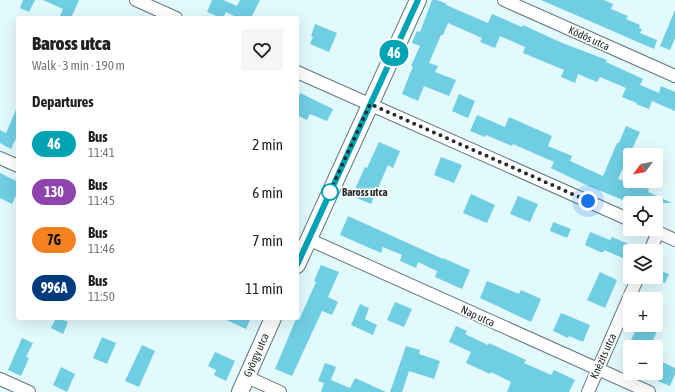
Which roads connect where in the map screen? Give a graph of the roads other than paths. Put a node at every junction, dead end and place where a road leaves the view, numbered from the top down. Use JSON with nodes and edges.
{"nodes":[{"id":1,"x":136,"y":0,"type":"edge"},
{"id":2,"x":418,"y":0,"type":"edge"},
{"id":3,"x":504,"y":0,"type":"edge"},
{"id":4,"x":172,"y":16,"type":"edge"},
{"id":5,"x":299,"y":73,"type":"edge"},
{"id":6,"x":675,"y":76,"type":"edge"},
{"id":7,"x":370,"y":104,"type":"junction"},
{"id":8,"x":0,"y":158,"type":"edge"},
{"id":9,"x":16,"y":165,"type":"edge"},
{"id":10,"x":623,"y":217,"type":"edge"},
{"id":11,"x":663,"y":235,"type":"edge"},
{"id":12,"x":308,"y":239,"type":"junction"},
{"id":13,"x":675,"y":240,"type":"edge"},
{"id":14,"x":299,"y":260,"type":"edge"},
{"id":15,"x":635,"y":284,"type":"edge"},
{"id":16,"x":272,"y":320,"type":"edge"},
{"id":17,"x":598,"y":370,"type":"junction"},
{"id":18,"x":247,"y":377,"type":"junction"},
{"id":19,"x":0,"y":379,"type":"edge"},
{"id":20,"x":29,"y":392,"type":"edge"},
{"id":21,"x":240,"y":392,"type":"edge"},
{"id":22,"x":280,"y":392,"type":"edge"},
{"id":23,"x":588,"y":392,"type":"edge"},
{"id":24,"x":648,"y":392,"type":"edge"}],
"edges":[{"from":1,"to":4,"type":"street"},
{"from":2,"to":7,"type":"street"},
{"from":3,"to":6,"type":"street","name":"Ködös utca"},
{"from":5,"to":7,"type":"street"},
{"from":7,"to":10,"type":"street"},
{"from":7,"to":12,"type":"street"},
{"from":8,"to":9,"type":"street"},
{"from":11,"to":13,"type":"street"},
{"from":12,"to":14,"type":"street"},
{"from":12,"to":17,"type":"street","name":"Nap utca"},
{"from":15,"to":17,"type":"street","name":"Knézits utca"},
{"from":16,"to":18,"type":"street","name":"György utca"},
{"from":17,"to":23,"type":"street","name":"Knézits utca"},
{"from":17,"to":24,"type":"street","name":"Nap utca"},
{"from":18,"to":21,"type":"street","name":"György utca"},
{"from":18,"to":22,"type":"street"},
{"from":19,"to":20,"type":"street"}]}
